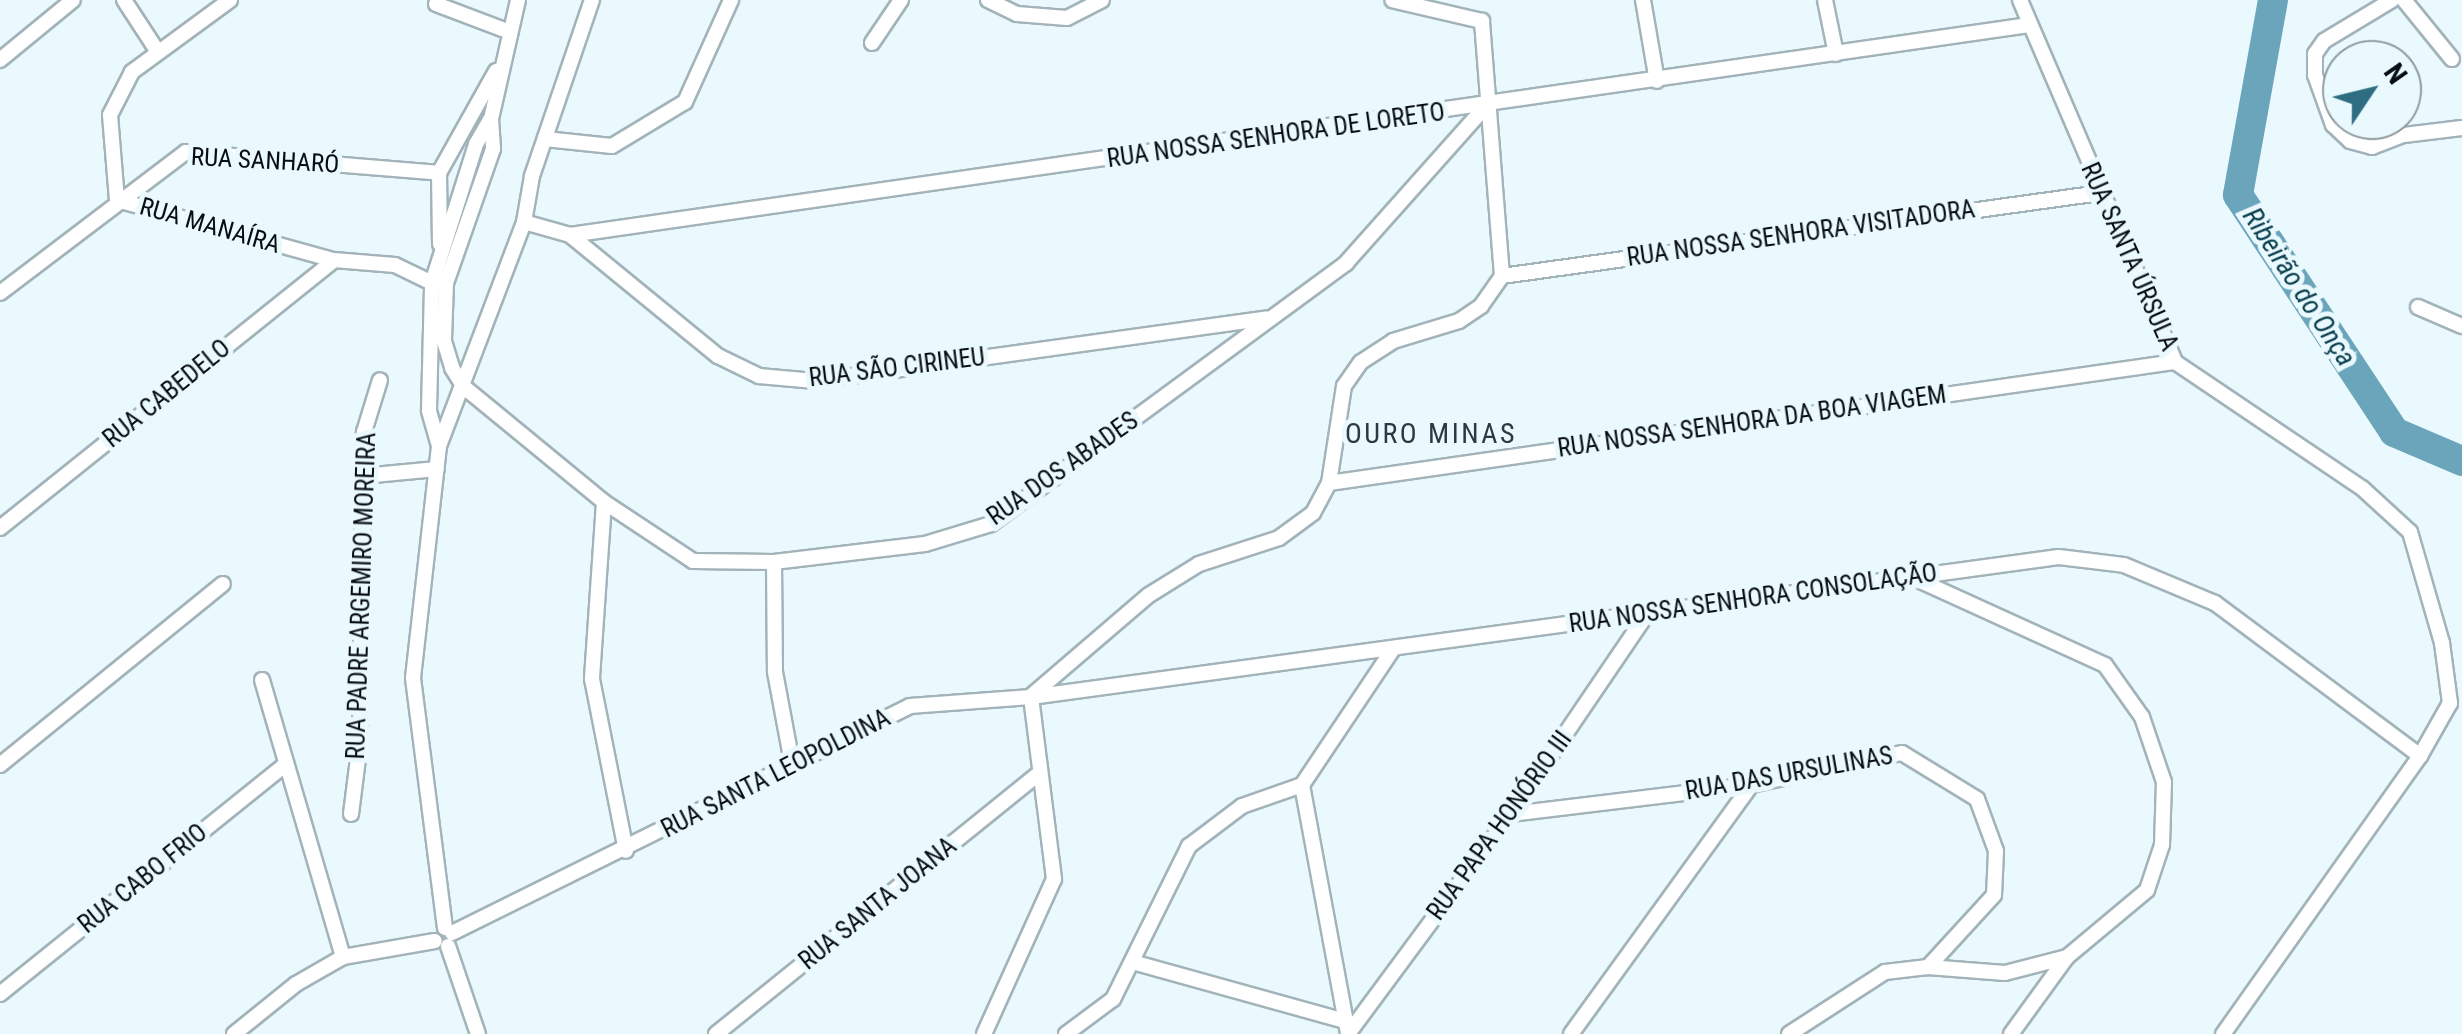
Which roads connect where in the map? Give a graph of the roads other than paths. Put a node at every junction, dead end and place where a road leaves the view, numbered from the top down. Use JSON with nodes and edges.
{"nodes":[{"id":1,"x":72,"y":0,"type":"edge"},
{"id":2,"x":124,"y":0,"type":"edge"},
{"id":3,"x":230,"y":0,"type":"edge"},
{"id":4,"x":518,"y":0,"type":"edge"},
{"id":5,"x":592,"y":0,"type":"edge"},
{"id":6,"x":731,"y":0,"type":"edge"},
{"id":7,"x":900,"y":0,"type":"edge"},
{"id":8,"x":988,"y":0,"type":"edge"},
{"id":9,"x":1102,"y":0,"type":"edge"},
{"id":10,"x":1392,"y":0,"type":"edge"},
{"id":11,"x":1643,"y":0,"type":"edge"},
{"id":12,"x":1826,"y":0,"type":"edge"},
{"id":13,"x":2020,"y":0,"type":"edge"},
{"id":14,"x":2392,"y":0,"type":"edge"},
{"id":15,"x":2404,"y":0,"type":"edge"},
{"id":16,"x":436,"y":4,"type":"dead end"},
{"id":17,"x":2029,"y":26,"type":"junction"},
{"id":18,"x":510,"y":32,"type":"junction"},
{"id":19,"x":872,"y":43,"type":"dead end"},
{"id":20,"x":156,"y":49,"type":"junction"},
{"id":21,"x":506,"y":52,"type":"junction"},
{"id":22,"x":1836,"y":54,"type":"junction"},
{"id":23,"x":2452,"y":59,"type":"dead end"},
{"id":24,"x":0,"y":60,"type":"edge"},
{"id":25,"x":1657,"y":81,"type":"junction"},
{"id":26,"x":1486,"y":106,"type":"junction"},
{"id":27,"x":491,"y":120,"type":"junction"},
{"id":28,"x":2462,"y":128,"type":"edge"},
{"id":29,"x":545,"y":139,"type":"junction"},
{"id":30,"x":439,"y":172,"type":"junction"},
{"id":31,"x":2100,"y":193,"type":"junction"},
{"id":32,"x":117,"y":200,"type":"junction"},
{"id":33,"x":524,"y":222,"type":"junction"},
{"id":34,"x":570,"y":235,"type":"junction"},
{"id":35,"x":440,"y":252,"type":"junction"},
{"id":36,"x":334,"y":260,"type":"junction"},
{"id":37,"x":1502,"y":276,"type":"junction"},
{"id":38,"x":432,"y":284,"type":"junction"},
{"id":39,"x":0,"y":292,"type":"edge"},
{"id":40,"x":2418,"y":308,"type":"dead end"},
{"id":41,"x":1269,"y":318,"type":"junction"},
{"id":42,"x":2462,"y":326,"type":"edge"},
{"id":43,"x":2175,"y":362,"type":"junction"},
{"id":44,"x":380,"y":380,"type":"dead end"},
{"id":45,"x":464,"y":386,"type":"junction"},
{"id":46,"x":439,"y":446,"type":"junction"},
{"id":47,"x":436,"y":469,"type":"junction"},
{"id":48,"x":362,"y":476,"type":"junction"},
{"id":49,"x":1329,"y":483,"type":"junction"},
{"id":50,"x":604,"y":502,"type":"junction"},
{"id":51,"x":0,"y":528,"type":"edge"},
{"id":52,"x":774,"y":562,"type":"junction"},
{"id":53,"x":1914,"y":577,"type":"junction"},
{"id":54,"x":223,"y":584,"type":"dead end"},
{"id":55,"x":1647,"y":614,"type":"junction"},
{"id":56,"x":1394,"y":650,"type":"junction"},
{"id":57,"x":262,"y":680,"type":"dead end"},
{"id":58,"x":1031,"y":697,"type":"junction"},
{"id":59,"x":2420,"y":756,"type":"junction"},
{"id":60,"x":792,"y":763,"type":"junction"},
{"id":61,"x":286,"y":764,"type":"junction"},
{"id":62,"x":0,"y":765,"type":"edge"},
{"id":63,"x":1040,"y":773,"type":"junction"},
{"id":64,"x":1750,"y":785,"type":"junction"},
{"id":65,"x":1302,"y":786,"type":"junction"},
{"id":66,"x":352,"y":814,"type":"dead end"},
{"id":67,"x":1512,"y":814,"type":"junction"},
{"id":68,"x":626,"y":851,"type":"junction"},
{"id":69,"x":445,"y":937,"type":"junction"},
{"id":70,"x":2067,"y":956,"type":"junction"},
{"id":71,"x":343,"y":957,"type":"junction"},
{"id":72,"x":1136,"y":963,"type":"junction"},
{"id":73,"x":1928,"y":967,"type":"junction"},
{"id":74,"x":0,"y":994,"type":"edge"},
{"id":75,"x":1345,"y":1027,"type":"edge"},
{"id":76,"x":234,"y":1034,"type":"edge"},
{"id":77,"x":478,"y":1034,"type":"edge"},
{"id":78,"x":716,"y":1034,"type":"edge"},
{"id":79,"x":984,"y":1034,"type":"edge"},
{"id":80,"x":1066,"y":1034,"type":"edge"},
{"id":81,"x":1571,"y":1034,"type":"edge"},
{"id":82,"x":1789,"y":1034,"type":"edge"},
{"id":83,"x":2011,"y":1034,"type":"edge"},
{"id":84,"x":2223,"y":1034,"type":"edge"}],
"edges":[{"from":1,"to":24,"type":"street"},
{"from":2,"to":20,"type":"street"},
{"from":3,"to":20,"type":"street","name":"RUA MANAÍRA"},
{"from":4,"to":18,"type":"street"},
{"from":5,"to":29,"type":"street"},
{"from":6,"to":29,"type":"street"},
{"from":7,"to":19,"type":"street"},
{"from":8,"to":9,"type":"street"},
{"from":10,"to":26,"type":"street"},
{"from":11,"to":25,"type":"street"},
{"from":12,"to":22,"type":"street"},
{"from":13,"to":17,"type":"street","name":"RUA SANTA ÚRSULA"},
{"from":14,"to":28,"type":"street"},
{"from":15,"to":23,"type":"street"},
{"from":16,"to":18,"type":"street"},
{"from":17,"to":22,"type":"street","name":"RUA NOSSA SENHORA DE LORETO"},
{"from":17,"to":31,"type":"street","name":"RUA SANTA ÚRSULA"},
{"from":18,"to":21,"type":"street"},
{"from":20,"to":32,"type":"street","name":"RUA MANAÍRA"},
{"from":21,"to":27,"type":"street"},
{"from":21,"to":30,"type":"street"},
{"from":22,"to":25,"type":"street","name":"RUA NOSSA SENHORA DE LORETO"},
{"from":25,"to":26,"type":"street","name":"RUA NOSSA SENHORA DE LORETO"},
{"from":26,"to":34,"type":"street","name":"RUA NOSSA SENHORA DE LORETO"},
{"from":26,"to":37,"type":"street"},
{"from":26,"to":41,"type":"street","name":"RUA DOS ABADES"},
{"from":27,"to":35,"type":"street"},
{"from":27,"to":45,"type":"street"},
{"from":29,"to":33,"type":"street"},
{"from":30,"to":32,"type":"street","name":"RUA SANHARÓ"},
{"from":30,"to":35,"type":"street"},
{"from":31,"to":37,"type":"street","name":"RUA NOSSA SENHORA VISITADORA"},
{"from":31,"to":43,"type":"street","name":"RUA SANTA ÚRSULA"},
{"from":32,"to":36,"type":"street","name":"RUA MANAÍRA"},
{"from":32,"to":39,"type":"street","name":"RUA SANHARÓ"},
{"from":33,"to":34,"type":"street","name":"RUA NOSSA SENHORA DE LORETO"},
{"from":33,"to":45,"type":"street"},
{"from":34,"to":41,"type":"street","name":"RUA SÃO CIRINEU"},
{"from":35,"to":38,"type":"street"},
{"from":36,"to":38,"type":"street","name":"RUA MANAÍRA"},
{"from":36,"to":51,"type":"street","name":"RUA CABEDELO"},
{"from":37,"to":49,"type":"street"},
{"from":38,"to":46,"type":"street"},
{"from":40,"to":42,"type":"street"},
{"from":41,"to":52,"type":"street","name":"RUA DOS ABADES"},
{"from":43,"to":49,"type":"street","name":"RUA NOSSA SENHORA DA BOA VIAGEM"},
{"from":43,"to":59,"type":"street","name":"RUA SANTA ÚRSULA"},
{"from":44,"to":48,"type":"street","name":"RUA PADRE ARGEMIRO MOREIRA"},
{"from":45,"to":46,"type":"street"},
{"from":45,"to":50,"type":"street","name":"RUA DOS ABADES"},
{"from":46,"to":47,"type":"street"},
{"from":47,"to":48,"type":"street"},
{"from":47,"to":69,"type":"street"},
{"from":48,"to":66,"type":"street","name":"RUA PADRE ARGEMIRO MOREIRA"},
{"from":49,"to":58,"type":"street"},
{"from":50,"to":52,"type":"street","name":"RUA DOS ABADES"},
{"from":50,"to":68,"type":"street"},
{"from":52,"to":60,"type":"street"},
{"from":53,"to":55,"type":"street","name":"RUA NOSSA SENHORA CONSOLAÇÃO"},
{"from":53,"to":59,"type":"street","name":"RUA NOSSA SENHORA CONSOLAÇÃO"},
{"from":53,"to":70,"type":"street"},
{"from":54,"to":62,"type":"street"},
{"from":55,"to":56,"type":"street","name":"RUA NOSSA SENHORA CONSOLAÇÃO"},
{"from":55,"to":67,"type":"street","name":"RUA PAPA HONÓRIO III"},
{"from":56,"to":58,"type":"street","name":"RUA NOSSA SENHORA CONSOLAÇÃO"},
{"from":56,"to":65,"type":"street"},
{"from":57,"to":61,"type":"street"},
{"from":58,"to":60,"type":"street","name":"RUA SANTA LEOPOLDINA"},
{"from":58,"to":63,"type":"street"},
{"from":59,"to":84,"type":"street","name":"RUA SANTA ÚRSULA"},
{"from":60,"to":68,"type":"street","name":"RUA SANTA LEOPOLDINA"},
{"from":61,"to":71,"type":"street"},
{"from":61,"to":74,"type":"street","name":"RUA CABO FRIO"},
{"from":63,"to":78,"type":"street","name":"RUA SANTA JOANA"},
{"from":63,"to":79,"type":"street"},
{"from":64,"to":67,"type":"street","name":"RUA DAS URSULINAS"},
{"from":64,"to":73,"type":"street","name":"RUA DAS URSULINAS"},
{"from":64,"to":81,"type":"street"},
{"from":65,"to":72,"type":"street"},
{"from":65,"to":75,"type":"street"},
{"from":67,"to":75,"type":"street","name":"RUA PAPA HONÓRIO III"},
{"from":68,"to":69,"type":"street","name":"RUA SANTA LEOPOLDINA"},
{"from":69,"to":71,"type":"street","name":"RUA SANTA LEOPOLDINA"},
{"from":69,"to":77,"type":"street"},
{"from":70,"to":73,"type":"street"},
{"from":70,"to":83,"type":"street"},
{"from":71,"to":76,"type":"street","name":"RUA SANTA LEOPOLDINA"},
{"from":72,"to":75,"type":"street"},
{"from":72,"to":80,"type":"street"},
{"from":73,"to":82,"type":"street"}]}
